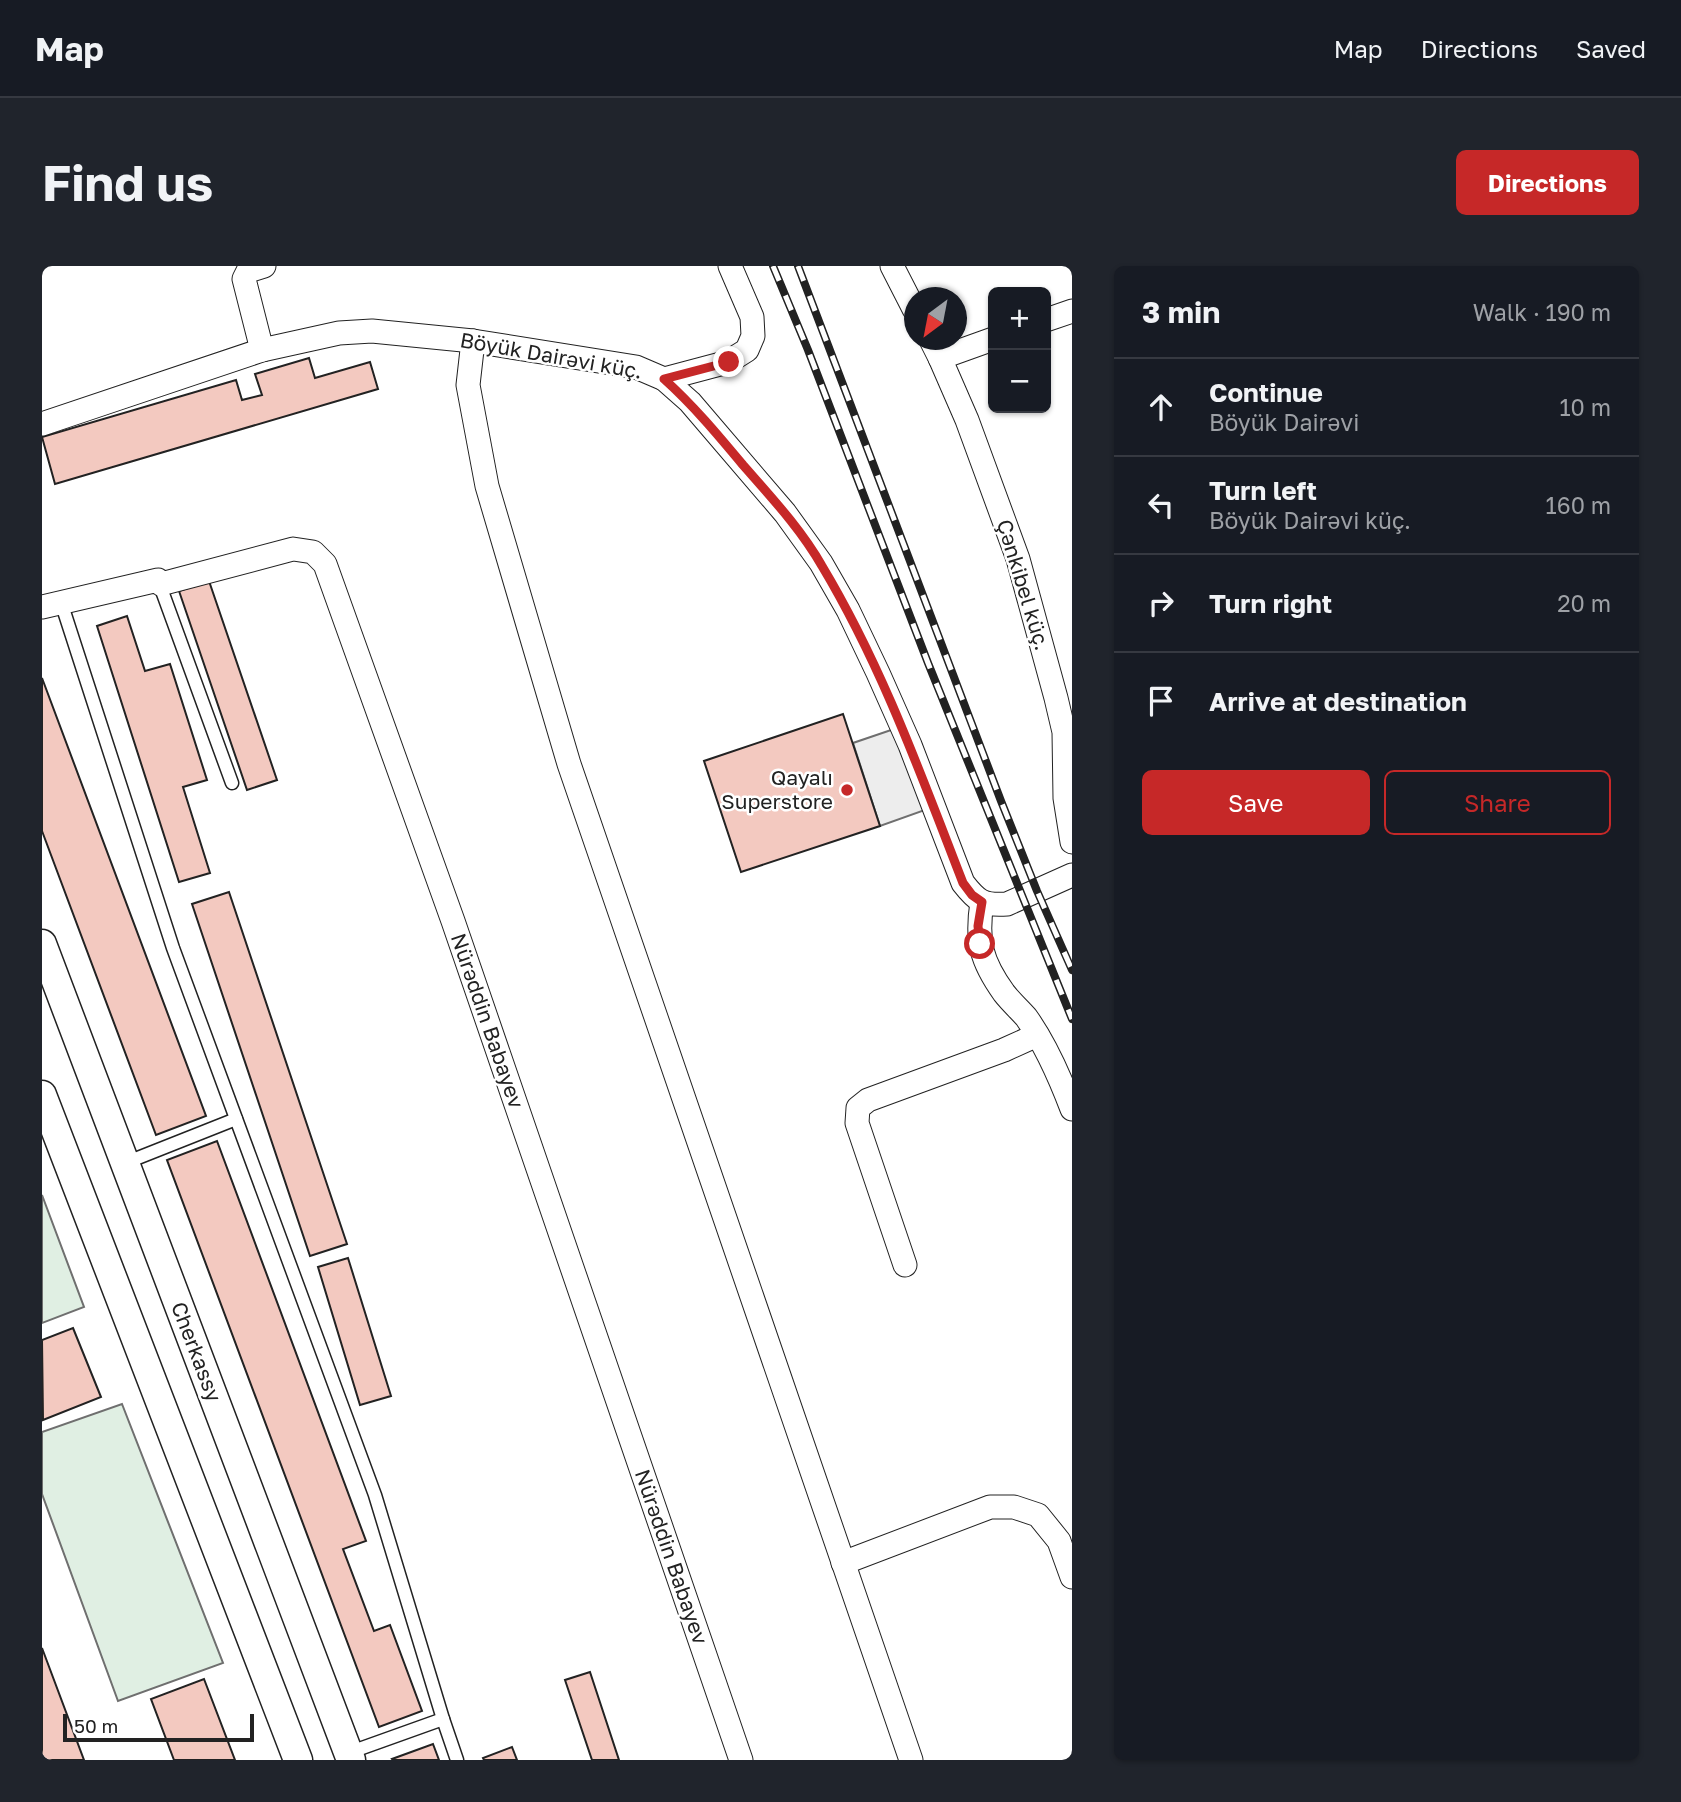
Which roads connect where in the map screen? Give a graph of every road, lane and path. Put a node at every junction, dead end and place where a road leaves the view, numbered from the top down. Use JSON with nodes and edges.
{"nodes":[{"id":1,"x":264,"y":266,"type":"edge"},
{"id":2,"x":730,"y":266,"type":"edge"},
{"id":3,"x":892,"y":266,"type":"edge"},
{"id":4,"x":904,"y":288,"type":"edge"},
{"id":5,"x":1072,"y":311,"type":"edge"},
{"id":6,"x":1051,"y":318,"type":"edge"},
{"id":7,"x":988,"y":340,"type":"edge"},
{"id":8,"x":473,"y":341,"type":"junction"},
{"id":9,"x":967,"y":343,"type":"edge"},
{"id":10,"x":261,"y":350,"type":"junction"},
{"id":11,"x":935,"y":350,"type":"edge"},
{"id":12,"x":664,"y":379,"type":"junction"},
{"id":13,"x":42,"y":424,"type":"edge"},
{"id":14,"x":158,"y":580,"type":"junction"},
{"id":15,"x":52,"y":604,"type":"edge"},
{"id":16,"x":1068,"y":731,"type":"edge"},
{"id":17,"x":232,"y":783,"type":"dead end"},
{"id":18,"x":1072,"y":842,"type":"edge"},
{"id":19,"x":1072,"y":875,"type":"edge"},
{"id":20,"x":982,"y":902,"type":"junction"},
{"id":21,"x":42,"y":944,"type":"edge"},
{"id":22,"x":1037,"y":1035,"type":"junction"},
{"id":23,"x":42,"y":1095,"type":"edge"},
{"id":24,"x":1072,"y":1109,"type":"edge"},
{"id":25,"x":236,"y":1119,"type":"junction"},
{"id":26,"x":125,"y":1163,"type":"junction"},
{"id":27,"x":905,"y":1265,"type":"dead end"},
{"id":28,"x":843,"y":1563,"type":"junction"},
{"id":29,"x":1072,"y":1577,"type":"edge"},
{"id":30,"x":443,"y":1719,"type":"junction"},
{"id":31,"x":349,"y":1756,"type":"edge"},
{"id":32,"x":298,"y":1760,"type":"edge"},
{"id":33,"x":457,"y":1760,"type":"edge"},
{"id":34,"x":741,"y":1760,"type":"edge"},
{"id":35,"x":911,"y":1760,"type":"edge"}],
"edges":[{"from":1,"to":10,"type":"street"},
{"from":2,"to":12,"type":"street"},
{"from":3,"to":4,"type":"street"},
{"from":5,"to":6,"type":"street"},
{"from":7,"to":9,"type":"street"},
{"from":8,"to":10,"type":"street","name":"Böyük Dairəvi küç."},
{"from":8,"to":12,"type":"street","name":"Böyük Dairəvi küç."},
{"from":8,"to":28,"type":"street"},
{"from":10,"to":13,"type":"street","name":"Böyük Dairəvi küç."},
{"from":11,"to":16,"type":"street","name":"Çənkibel küç."},
{"from":12,"to":20,"type":"street","name":"Böyük Dairəvi küç."},
{"from":14,"to":15,"type":"street","name":"Nürəddin Babayev"},
{"from":14,"to":17,"type":"lane"},
{"from":14,"to":34,"type":"street","name":"Nürəddin Babayev"},
{"from":15,"to":25,"type":"lane"},
{"from":16,"to":18,"type":"street","name":"Çənkibel küç."},
{"from":19,"to":20,"type":"street"},
{"from":20,"to":22,"type":"street"},
{"from":21,"to":26,"type":"street","name":"Cherkassy"},
{"from":22,"to":24,"type":"street"},
{"from":22,"to":27,"type":"street"},
{"from":23,"to":32,"type":"street"},
{"from":25,"to":26,"type":"lane"},
{"from":25,"to":30,"type":"lane"},
{"from":26,"to":31,"type":"street","name":"Cherkassy"},
{"from":28,"to":29,"type":"street"},
{"from":28,"to":35,"type":"street"},
{"from":30,"to":31,"type":"lane"},
{"from":30,"to":33,"type":"lane"}]}
